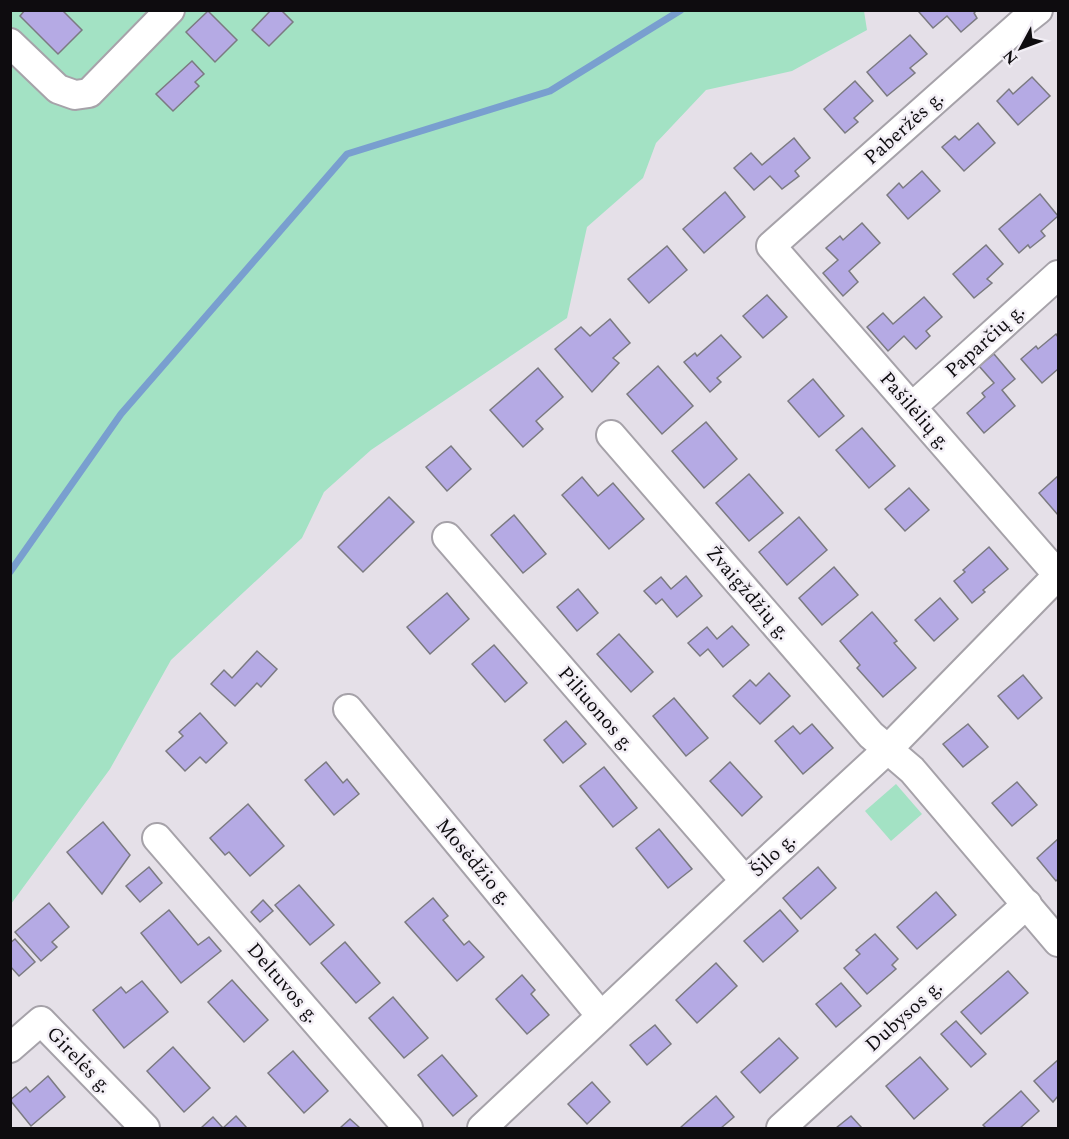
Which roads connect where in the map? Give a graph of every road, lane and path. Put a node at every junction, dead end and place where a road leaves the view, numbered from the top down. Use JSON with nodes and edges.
{"nodes":[{"id":1,"x":170,"y":10,"type":"edge"},
{"id":2,"x":1038,"y":10,"type":"edge"},
{"id":3,"x":10,"y":43,"type":"edge"},
{"id":4,"x":771,"y":246,"type":"joint"},
{"id":5,"x":1059,"y":274,"type":"edge"},
{"id":6,"x":912,"y":407,"type":"junction"},
{"id":7,"x":611,"y":435,"type":"dead end"},
{"id":8,"x":447,"y":537,"type":"dead end"},
{"id":9,"x":1058,"y":575,"type":"edge"},
{"id":10,"x":348,"y":709,"type":"dead end"},
{"id":11,"x":888,"y":749,"type":"junction"},
{"id":12,"x":157,"y":837,"type":"dead end"},
{"id":13,"x":745,"y":881,"type":"junction"},
{"id":14,"x":1027,"y":904,"type":"junction"},
{"id":15,"x":1059,"y":942,"type":"edge"},
{"id":16,"x":601,"y":1016,"type":"junction"},
{"id":17,"x":10,"y":1048,"type":"edge"},
{"id":18,"x":145,"y":1128,"type":"edge"},
{"id":19,"x":408,"y":1128,"type":"edge"},
{"id":20,"x":482,"y":1128,"type":"edge"},
{"id":21,"x":781,"y":1128,"type":"edge"}],
"edges":[{"from":1,"to":3,"type":"street"},
{"from":2,"to":4,"type":"street","name":"Paberžės g."},
{"from":4,"to":6,"type":"street","name":"Pašilėlių g."},
{"from":5,"to":6,"type":"street","name":"Paparčių g."},
{"from":6,"to":9,"type":"street","name":"Pašilėlių g."},
{"from":7,"to":11,"type":"street","name":"Žvaigždžių g."},
{"from":8,"to":13,"type":"street","name":"Piliuonos g."},
{"from":9,"to":11,"type":"street","name":"Šilo g."},
{"from":10,"to":16,"type":"street","name":"Mosėdžio g."},
{"from":11,"to":13,"type":"street","name":"Šilo g."},
{"from":11,"to":14,"type":"street"},
{"from":12,"to":19,"type":"street","name":"Deltuvos g."},
{"from":13,"to":16,"type":"street","name":"Šilo g."},
{"from":14,"to":15,"type":"street"},
{"from":14,"to":21,"type":"street","name":"Dubysos g."},
{"from":16,"to":20,"type":"street","name":"Šilo g."},
{"from":17,"to":18,"type":"street","name":"Girelės g."}]}
